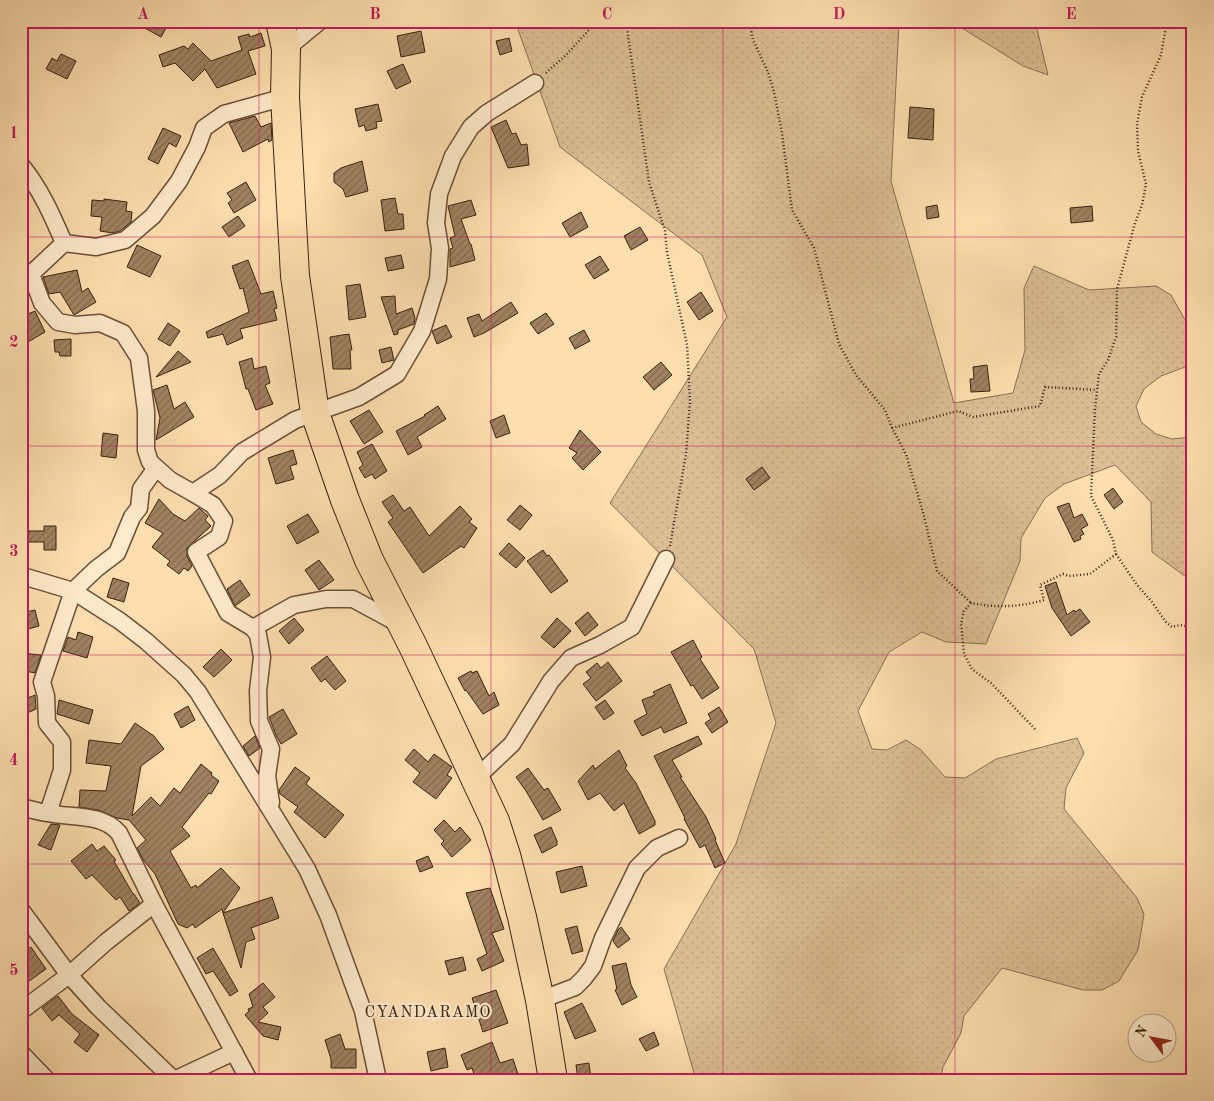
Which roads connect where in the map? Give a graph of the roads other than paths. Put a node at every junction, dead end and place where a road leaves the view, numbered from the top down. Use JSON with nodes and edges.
{"nodes":[{"id":1,"x":280,"y":21,"type":"edge"},
{"id":2,"x":320,"y":21,"type":"edge"},
{"id":3,"x":286,"y":48,"type":"junction"},
{"id":4,"x":535,"y":83,"type":"road end"},
{"id":5,"x":285,"y":97,"type":"junction"},
{"id":6,"x":21,"y":165,"type":"edge"},
{"id":7,"x":64,"y":243,"type":"junction"},
{"id":8,"x":315,"y":413,"type":"junction"},
{"id":9,"x":156,"y":468,"type":"junction"},
{"id":10,"x":194,"y":492,"type":"junction"},
{"id":11,"x":666,"y":559,"type":"road end"},
{"id":12,"x":21,"y":577,"type":"edge"},
{"id":13,"x":73,"y":591,"type":"junction"},
{"id":14,"x":402,"y":626,"type":"junction"},
{"id":15,"x":254,"y":628,"type":"junction"},
{"id":16,"x":476,"y":778,"type":"junction"},
{"id":17,"x":21,"y":807,"type":"edge"},
{"id":18,"x":273,"y":813,"type":"junction"},
{"id":19,"x":48,"y":814,"type":"junction"},
{"id":20,"x":679,"y":838,"type":"dead end"},
{"id":21,"x":154,"y":904,"type":"junction"},
{"id":22,"x":21,"y":910,"type":"edge"},
{"id":23,"x":69,"y":975,"type":"junction"},
{"id":24,"x":540,"y":1000,"type":"junction"},
{"id":25,"x":21,"y":1011,"type":"edge"},
{"id":26,"x":234,"y":1052,"type":"junction"},
{"id":27,"x":21,"y":1053,"type":"edge"},
{"id":28,"x":47,"y":1080,"type":"edge"},
{"id":29,"x":174,"y":1080,"type":"edge"},
{"id":30,"x":249,"y":1080,"type":"edge"},
{"id":31,"x":378,"y":1080,"type":"edge"},
{"id":32,"x":553,"y":1080,"type":"edge"}],
"edges":[{"from":1,"to":3,"type":"highway"},
{"from":2,"to":3,"type":"street"},
{"from":3,"to":5,"type":"highway"},
{"from":4,"to":8,"type":"street"},
{"from":5,"to":7,"type":"street"},
{"from":5,"to":8,"type":"highway"},
{"from":6,"to":7,"type":"street"},
{"from":7,"to":9,"type":"street"},
{"from":8,"to":10,"type":"street"},
{"from":8,"to":14,"type":"highway"},
{"from":9,"to":10,"type":"street"},
{"from":9,"to":13,"type":"street"},
{"from":10,"to":15,"type":"street"},
{"from":11,"to":16,"type":"street"},
{"from":12,"to":13,"type":"street"},
{"from":13,"to":18,"type":"street"},
{"from":13,"to":19,"type":"street"},
{"from":14,"to":15,"type":"street"},
{"from":14,"to":16,"type":"highway"},
{"from":15,"to":18,"type":"street"},
{"from":16,"to":24,"type":"highway"},
{"from":17,"to":19,"type":"street"},
{"from":18,"to":31,"type":"street"},
{"from":19,"to":21,"type":"street"},
{"from":20,"to":24,"type":"street"},
{"from":21,"to":23,"type":"street"},
{"from":21,"to":26,"type":"street"},
{"from":22,"to":23,"type":"street"},
{"from":23,"to":25,"type":"street"},
{"from":23,"to":29,"type":"street"},
{"from":24,"to":32,"type":"highway"},
{"from":26,"to":29,"type":"street"},
{"from":26,"to":30,"type":"street"},
{"from":27,"to":28,"type":"street"}]}
